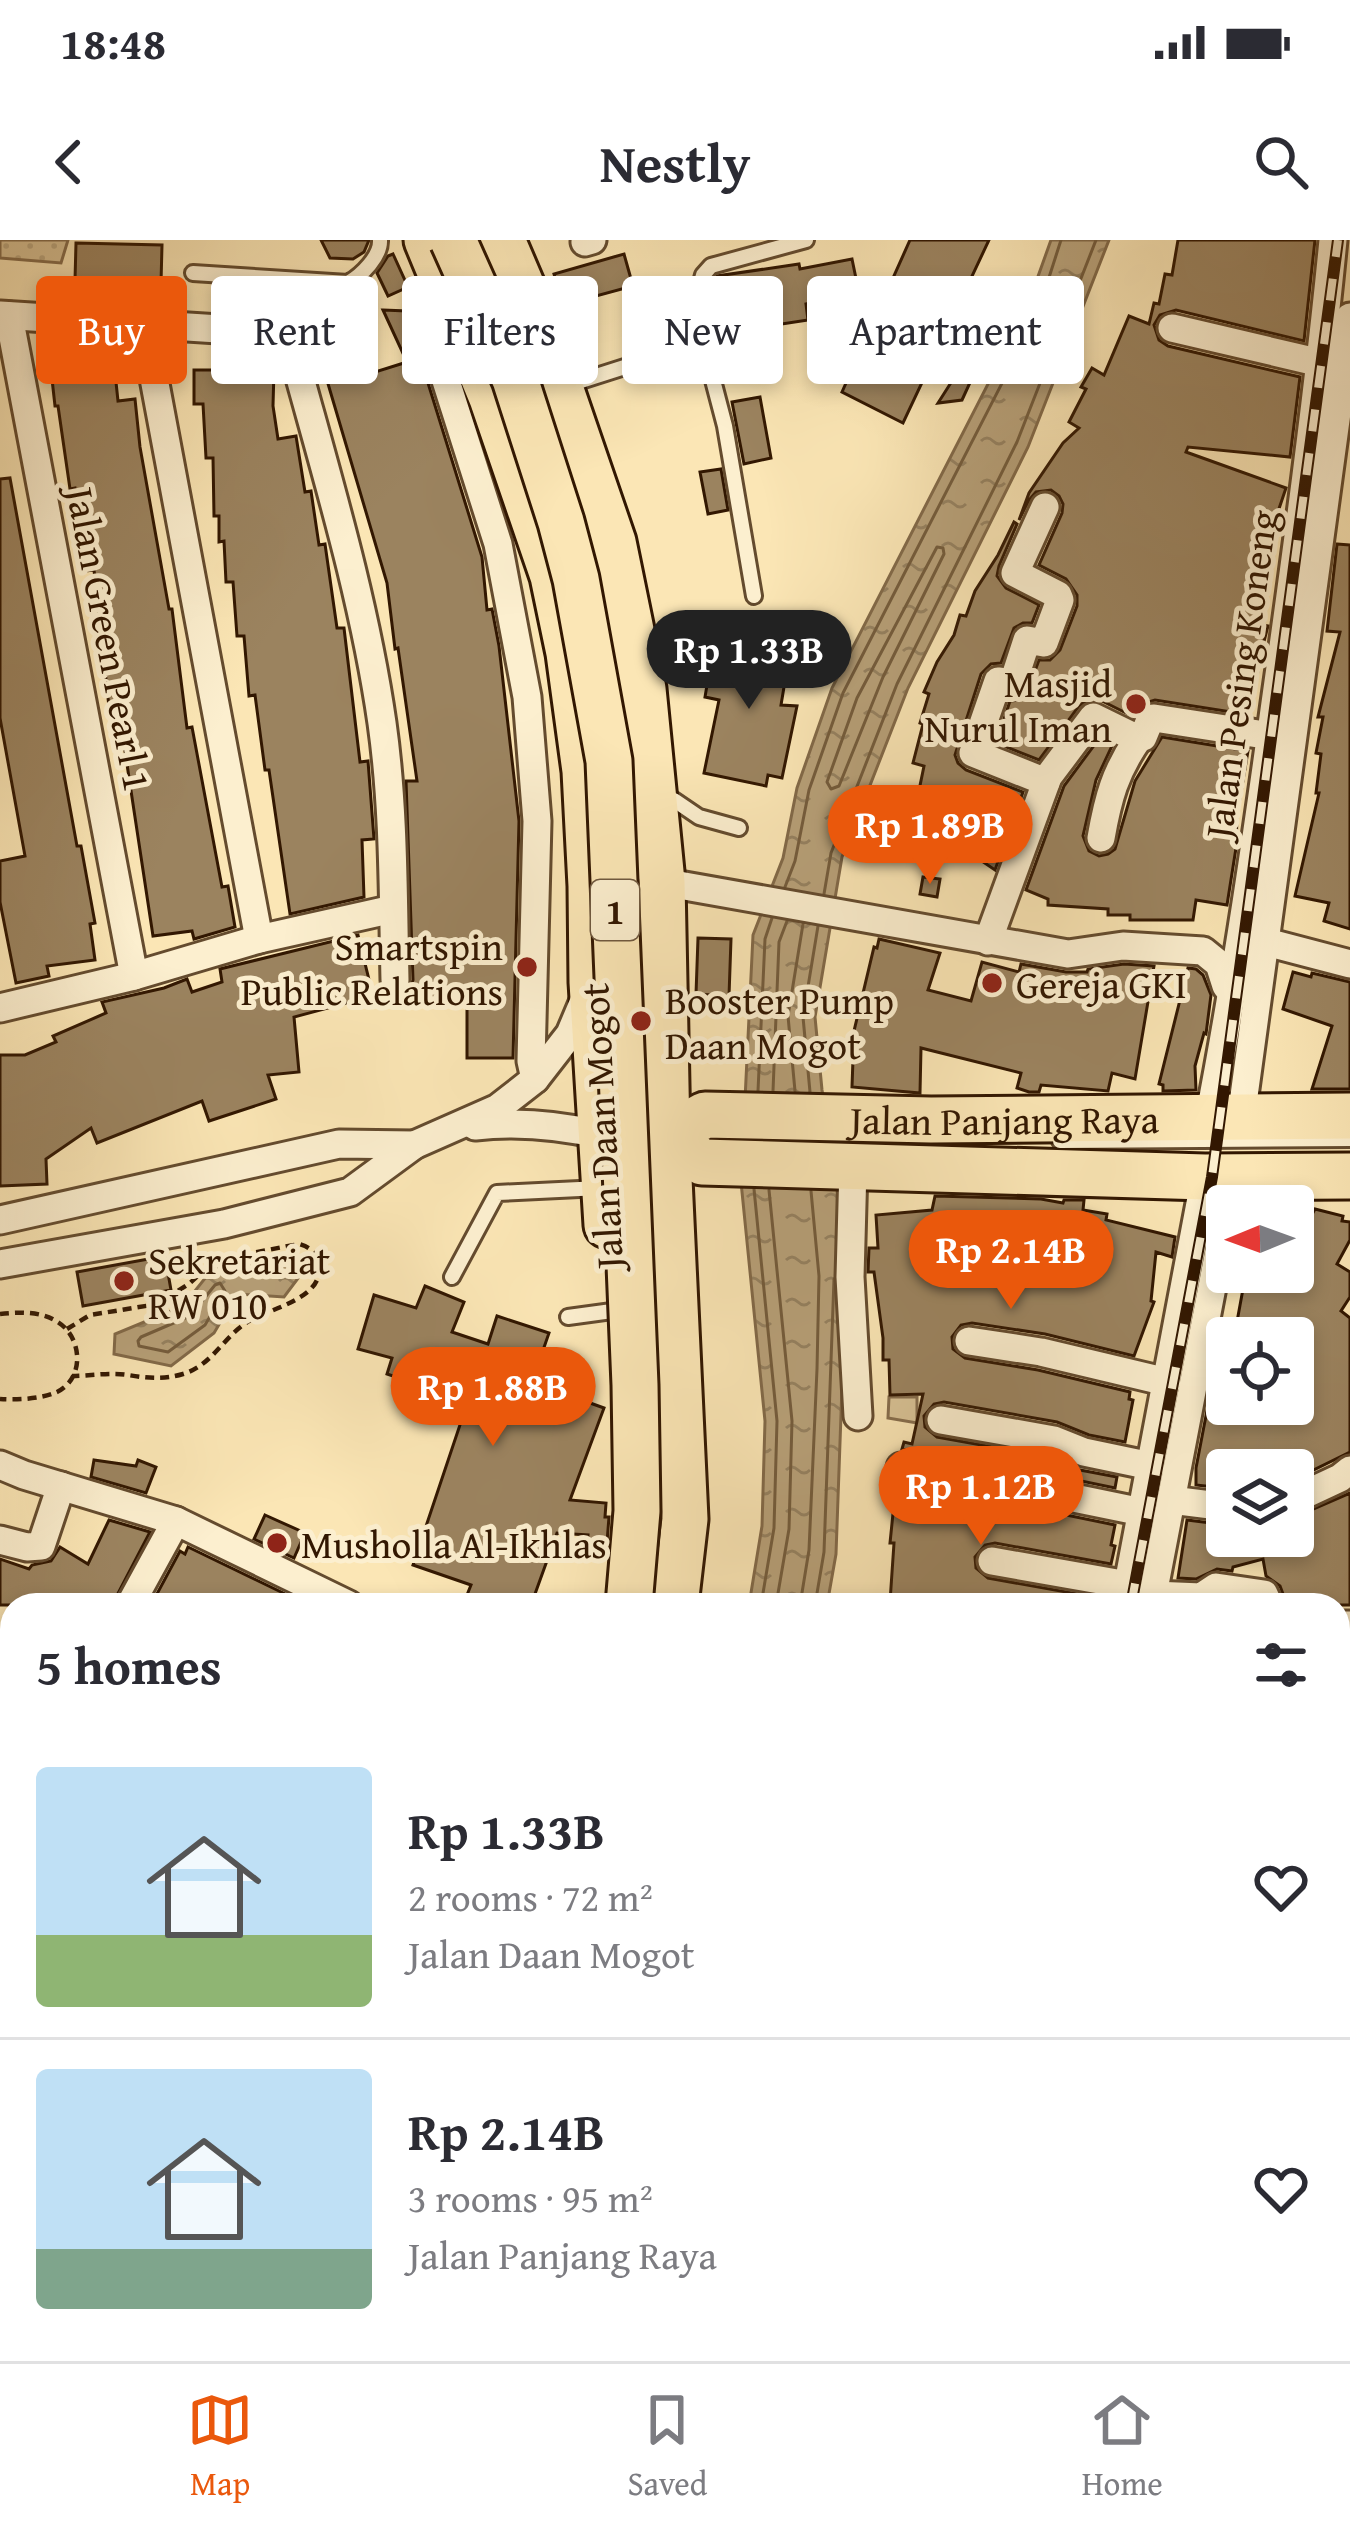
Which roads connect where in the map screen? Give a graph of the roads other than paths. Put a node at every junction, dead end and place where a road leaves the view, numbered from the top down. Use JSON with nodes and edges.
{"nodes":[{"id":1,"x":380,"y":240,"type":"edge"},
{"id":2,"x":427,"y":240,"type":"edge"},
{"id":3,"x":453,"y":240,"type":"edge"},
{"id":4,"x":470,"y":240,"type":"edge"},
{"id":5,"x":487,"y":240,"type":"edge"},
{"id":6,"x":502,"y":240,"type":"edge"},
{"id":7,"x":806,"y":240,"type":"edge"},
{"id":8,"x":1333,"y":240,"type":"edge"},
{"id":9,"x":193,"y":273,"type":"dead end"},
{"id":10,"x":435,"y":276,"type":"edge"},
{"id":11,"x":703,"y":276,"type":"edge"},
{"id":12,"x":5,"y":315,"type":"edge"},
{"id":13,"x":36,"y":317,"type":"edge"},
{"id":14,"x":1350,"y":317,"type":"edge"},
{"id":15,"x":187,"y":327,"type":"edge"},
{"id":16,"x":1172,"y":328,"type":"dead end"},
{"id":17,"x":1321,"y":363,"type":"junction"},
{"id":18,"x":622,"y":368,"type":"edge"},
{"id":19,"x":155,"y":384,"type":"edge"},
{"id":20,"x":460,"y":384,"type":"edge"},
{"id":21,"x":462,"y":384,"type":"edge"},
{"id":22,"x":714,"y":384,"type":"edge"},
{"id":23,"x":561,"y":387,"type":"junction"},
{"id":24,"x":1338,"y":490,"type":"edge"},
{"id":25,"x":599,"y":499,"type":"junction"},
{"id":26,"x":1045,"y":506,"type":"dead end"},
{"id":27,"x":622,"y":580,"type":"junction"},
{"id":28,"x":754,"y":596,"type":"dead end"},
{"id":29,"x":559,"y":597,"type":"junction"},
{"id":30,"x":634,"y":639,"type":"junction"},
{"id":31,"x":569,"y":653,"type":"junction"},
{"id":32,"x":1271,"y":736,"type":"junction"},
{"id":33,"x":1138,"y":739,"type":"junction"},
{"id":34,"x":1046,"y":782,"type":"junction"},
{"id":35,"x":654,"y":795,"type":"junction"},
{"id":36,"x":740,"y":828,"type":"dead end"},
{"id":37,"x":1101,"y":838,"type":"dead end"},
{"id":38,"x":662,"y":882,"type":"junction"},
{"id":39,"x":393,"y":909,"type":"junction"},
{"id":40,"x":259,"y":940,"type":"junction"},
{"id":41,"x":988,"y":941,"type":"junction"},
{"id":42,"x":1266,"y":942,"type":"junction"},
{"id":43,"x":1350,"y":964,"type":"edge"},
{"id":44,"x":134,"y":976,"type":"junction"},
{"id":45,"x":394,"y":980,"type":"dead end"},
{"id":46,"x":592,"y":982,"type":"junction"},
{"id":47,"x":1233,"y":994,"type":"junction"},
{"id":48,"x":0,"y":1008,"type":"edge"},
{"id":49,"x":535,"y":1079,"type":"junction"},
{"id":50,"x":665,"y":1083,"type":"junction"},
{"id":51,"x":1350,"y":1116,"type":"edge"},
{"id":52,"x":457,"y":1127,"type":"junction"},
{"id":53,"x":602,"y":1135,"type":"junction"},
{"id":54,"x":692,"y":1138,"type":"junction"},
{"id":55,"x":1350,"y":1138,"type":"edge"},
{"id":56,"x":939,"y":1141,"type":"junction"},
{"id":57,"x":414,"y":1145,"type":"junction"},
{"id":58,"x":1056,"y":1149,"type":"dead end"},
{"id":59,"x":1034,"y":1156,"type":"dead end"},
{"id":60,"x":1226,"y":1163,"type":"edge"},
{"id":61,"x":848,"y":1167,"type":"junction"},
{"id":62,"x":1350,"y":1176,"type":"edge"},
{"id":63,"x":605,"y":1188,"type":"junction"},
{"id":64,"x":0,"y":1220,"type":"edge"},
{"id":65,"x":0,"y":1264,"type":"edge"},
{"id":66,"x":452,"y":1277,"type":"dead end"},
{"id":67,"x":969,"y":1341,"type":"dead end"},
{"id":68,"x":1167,"y":1382,"type":"junction"},
{"id":69,"x":859,"y":1416,"type":"dead end"},
{"id":70,"x":941,"y":1420,"type":"dead end"},
{"id":71,"x":0,"y":1465,"type":"edge"},
{"id":72,"x":1151,"y":1466,"type":"junction"},
{"id":73,"x":901,"y":1467,"type":"dead end"},
{"id":74,"x":1350,"y":1470,"type":"edge"},
{"id":75,"x":61,"y":1486,"type":"junction"},
{"id":76,"x":1314,"y":1490,"type":"edge"},
{"id":77,"x":1171,"y":1500,"type":"junction"},
{"id":78,"x":1206,"y":1505,"type":"edge"},
{"id":79,"x":1142,"y":1512,"type":"junction"},
{"id":80,"x":176,"y":1521,"type":"junction"},
{"id":81,"x":0,"y":1540,"type":"edge"},
{"id":82,"x":992,"y":1561,"type":"dead end"},
{"id":83,"x":137,"y":1593,"type":"edge"},
{"id":84,"x":324,"y":1593,"type":"edge"},
{"id":85,"x":617,"y":1593,"type":"edge"},
{"id":86,"x":630,"y":1593,"type":"edge"},
{"id":87,"x":647,"y":1593,"type":"edge"},
{"id":88,"x":676,"y":1593,"type":"edge"},
{"id":89,"x":1123,"y":1593,"type":"edge"},
{"id":90,"x":1139,"y":1593,"type":"edge"},
{"id":91,"x":1140,"y":1593,"type":"edge"},
{"id":92,"x":1207,"y":1593,"type":"edge"},
{"id":93,"x":1257,"y":1593,"type":"edge"}],
"edges":[{"from":1,"to":9,"type":"lane"},
{"from":2,"to":10,"type":"main road","name":"Jalan Daan Mogot","number":"1"},
{"from":3,"to":86,"type":"main road","name":"Jalan Daan Mogot","number":"1","bridge":true},
{"from":4,"to":87,"type":"main road","name":"Jalan Daan Mogot","number":"1"},
{"from":5,"to":25,"type":"lane"},
{"from":6,"to":23,"type":"main road","name":"Jalan Daan Mogot","number":"1"},
{"from":7,"to":11,"type":"lane"},
{"from":8,"to":17,"type":"street","name":"Jalan Pesing Koneng"},
{"from":12,"to":13,"type":"street"},
{"from":12,"to":44,"type":"street","name":"Jalan Green Pearl 1"},
{"from":14,"to":24,"type":"street"},
{"from":15,"to":39,"type":"street"},
{"from":16,"to":17,"type":"street"},
{"from":17,"to":32,"type":"street","name":"Jalan Pesing Koneng"},
{"from":18,"to":23,"type":"lane"},
{"from":19,"to":40,"type":"street"},
{"from":20,"to":49,"type":"street"},
{"from":21,"to":29,"type":"main road","name":"Jalan Daan Mogot","number":"1"},
{"from":22,"to":28,"type":"lane"},
{"from":23,"to":25,"type":"main road","name":"Jalan Daan Mogot","number":"1"},
{"from":24,"to":42,"type":"street"},
{"from":25,"to":27,"type":"main road","name":"Jalan Daan Mogot","number":"1"},
{"from":26,"to":34,"type":"street"},
{"from":27,"to":29,"type":"main road"},
{"from":27,"to":30,"type":"main road","name":"Jalan Daan Mogot","number":"1"},
{"from":29,"to":31,"type":"main road","name":"Jalan Daan Mogot","number":"1"},
{"from":30,"to":31,"type":"main road"},
{"from":30,"to":35,"type":"main road","name":"Jalan Daan Mogot","number":"1"},
{"from":31,"to":46,"type":"main road","name":"Jalan Daan Mogot","number":"1"},
{"from":32,"to":33,"type":"street"},
{"from":32,"to":47,"type":"street","name":"Jalan Pesing Koneng"},
{"from":33,"to":34,"type":"street"},
{"from":33,"to":37,"type":"street"},
{"from":34,"to":41,"type":"street"},
{"from":35,"to":36,"type":"lane"},
{"from":35,"to":38,"type":"main road","name":"Jalan Daan Mogot","number":"1"},
{"from":38,"to":41,"type":"street"},
{"from":38,"to":50,"type":"main road","name":"Jalan Daan Mogot","number":"1"},
{"from":39,"to":40,"type":"street"},
{"from":39,"to":45,"type":"street"},
{"from":40,"to":44,"type":"street"},
{"from":41,"to":47,"type":"street"},
{"from":42,"to":43,"type":"street"},
{"from":42,"to":60,"type":"street"},
{"from":44,"to":48,"type":"street"},
{"from":46,"to":49,"type":"street"},
{"from":46,"to":53,"type":"main road","name":"Jalan Daan Mogot","number":"1"},
{"from":47,"to":60,"type":"street","name":"Jalan Pesing Koneng"},
{"from":49,"to":52,"type":"street"},
{"from":50,"to":53,"type":"main road"},
{"from":50,"to":54,"type":"main road","name":"Jalan Daan Mogot","number":"1"},
{"from":51,"to":60,"type":"main road","name":"Jalan Panjang Raya"},
{"from":52,"to":53,"type":"street"},
{"from":52,"to":57,"type":"street"},
{"from":53,"to":54,"type":"main road","name":"Jalan Panjang Raya"},
{"from":53,"to":63,"type":"main road","name":"Jalan Daan Mogot","number":"1"},
{"from":54,"to":56,"type":"main road","name":"Jalan Panjang Raya"},
{"from":54,"to":61,"type":"main road","name":"Jalan Panjang Raya"},
{"from":54,"to":88,"type":"main road","name":"Jalan Daan Mogot","number":"1"},
{"from":55,"to":60,"type":"lane"},
{"from":56,"to":59,"type":"lane"},
{"from":56,"to":60,"type":"main road","name":"Jalan Panjang Raya"},
{"from":56,"to":61,"type":"main road","name":"Jalan Panjang Raya"},
{"from":57,"to":64,"type":"street"},
{"from":57,"to":65,"type":"street"},
{"from":58,"to":60,"type":"lane"},
{"from":60,"to":62,"type":"main road","name":"Jalan Panjang Raya"},
{"from":60,"to":68,"type":"street","name":"Jalan Pesing Koneng"},
{"from":60,"to":77,"type":"street"},
{"from":61,"to":69,"type":"street"},
{"from":63,"to":66,"type":"lane"},
{"from":63,"to":85,"type":"main road","name":"Jalan Daan Mogot","number":"1"},
{"from":67,"to":68,"type":"street"},
{"from":68,"to":72,"type":"street","name":"Jalan Pesing Koneng"},
{"from":70,"to":72,"type":"street"},
{"from":71,"to":75,"type":"street"},
{"from":72,"to":79,"type":"street","name":"Jalan Pesing Koneng"},
{"from":73,"to":79,"type":"street"},
{"from":74,"to":76,"type":"street"},
{"from":75,"to":80,"type":"street"},
{"from":75,"to":81,"type":"street"},
{"from":77,"to":78,"type":"street"},
{"from":77,"to":91,"type":"street"},
{"from":79,"to":90,"type":"street","name":"Jalan Pesing Koneng"},
{"from":80,"to":83,"type":"street"},
{"from":80,"to":84,"type":"street"},
{"from":82,"to":89,"type":"street"},
{"from":92,"to":93,"type":"street"}]}
